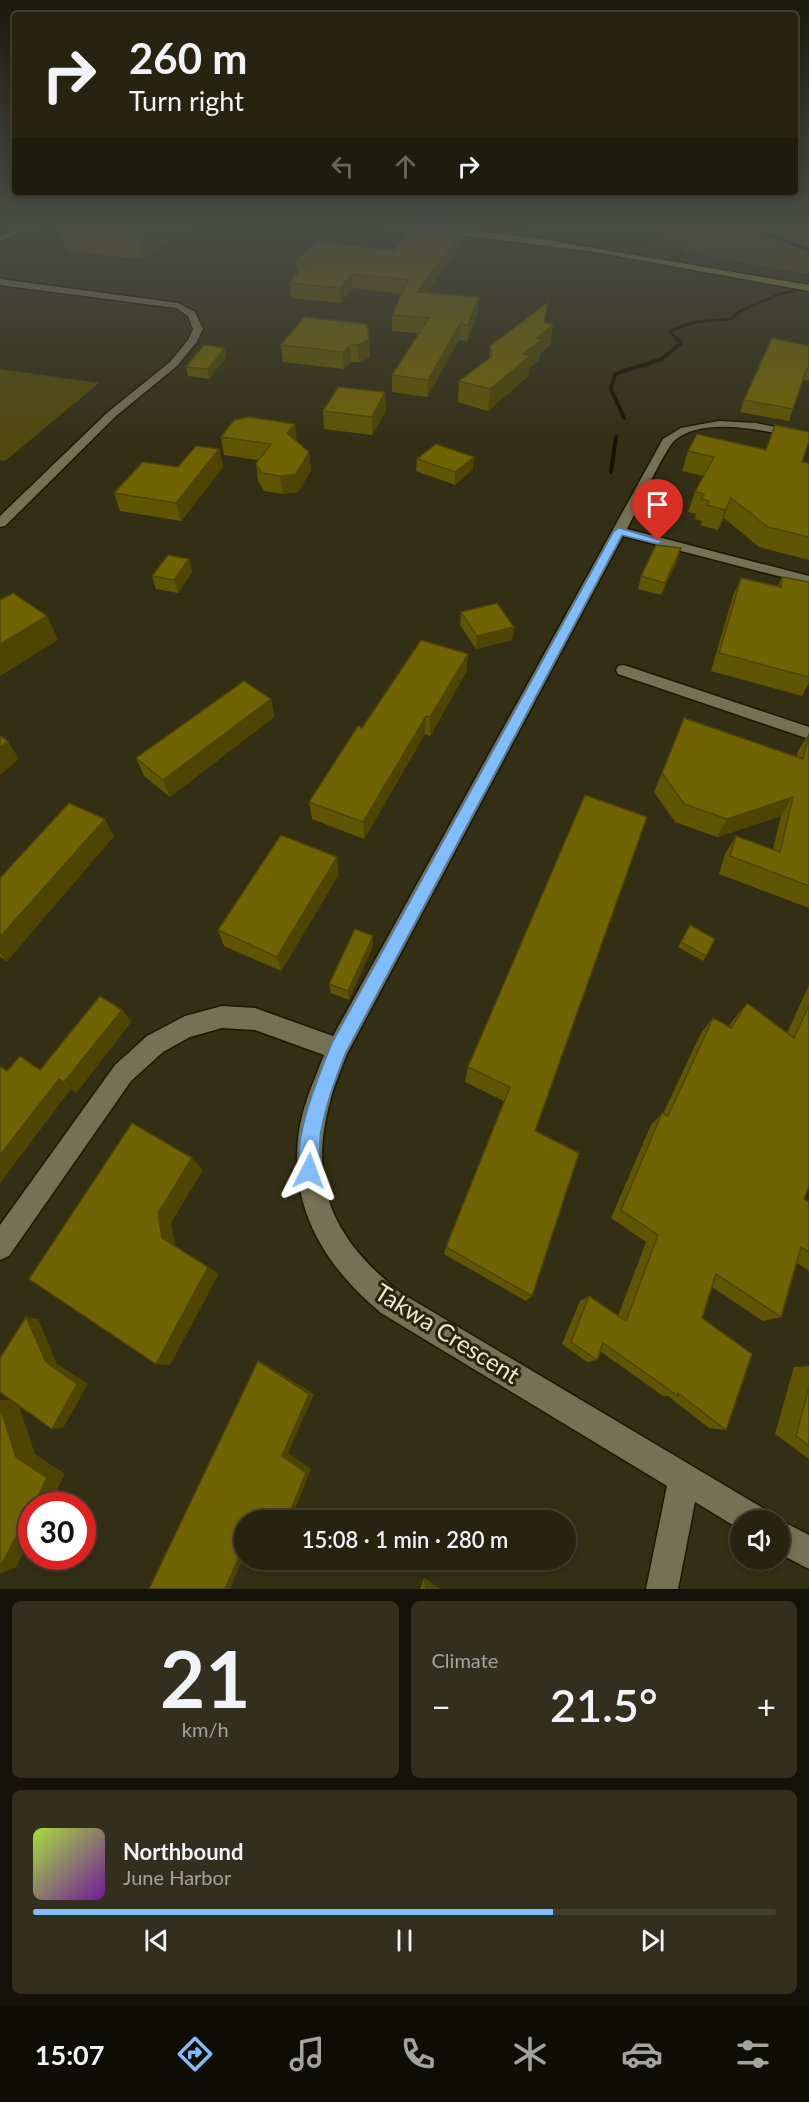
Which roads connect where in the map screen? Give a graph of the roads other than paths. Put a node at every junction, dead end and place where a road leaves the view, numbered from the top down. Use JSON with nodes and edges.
{"nodes":[{"id":1,"x":123,"y":298,"type":"edge"},
{"id":2,"x":809,"y":437,"type":"edge"},
{"id":3,"x":0,"y":523,"type":"edge"},
{"id":4,"x":619,"y":531,"type":"junction"},
{"id":5,"x":809,"y":580,"type":"edge"},
{"id":6,"x":624,"y":670,"type":"dead end"},
{"id":7,"x":809,"y":733,"type":"edge"},
{"id":8,"x":338,"y":1049,"type":"junction"},
{"id":9,"x":0,"y":1247,"type":"edge"},
{"id":10,"x":684,"y":1478,"type":"junction"},
{"id":11,"x":737,"y":1510,"type":"edge"},
{"id":12,"x":790,"y":1542,"type":"edge"},
{"id":13,"x":809,"y":1553,"type":"edge"},
{"id":14,"x":662,"y":1589,"type":"edge"}],
"edges":[{"from":1,"to":3,"type":"street"},
{"from":2,"to":4,"type":"street","name":"Takwa Crescent"},
{"from":4,"to":5,"type":"street"},
{"from":4,"to":8,"type":"street","name":"Takwa Crescent"},
{"from":6,"to":7,"type":"street"},
{"from":8,"to":9,"type":"street"},
{"from":8,"to":10,"type":"street","name":"Takwa Crescent"},
{"from":10,"to":11,"type":"street","name":"Takwa Crescent"},
{"from":10,"to":14,"type":"street"},
{"from":12,"to":13,"type":"street"}]}
